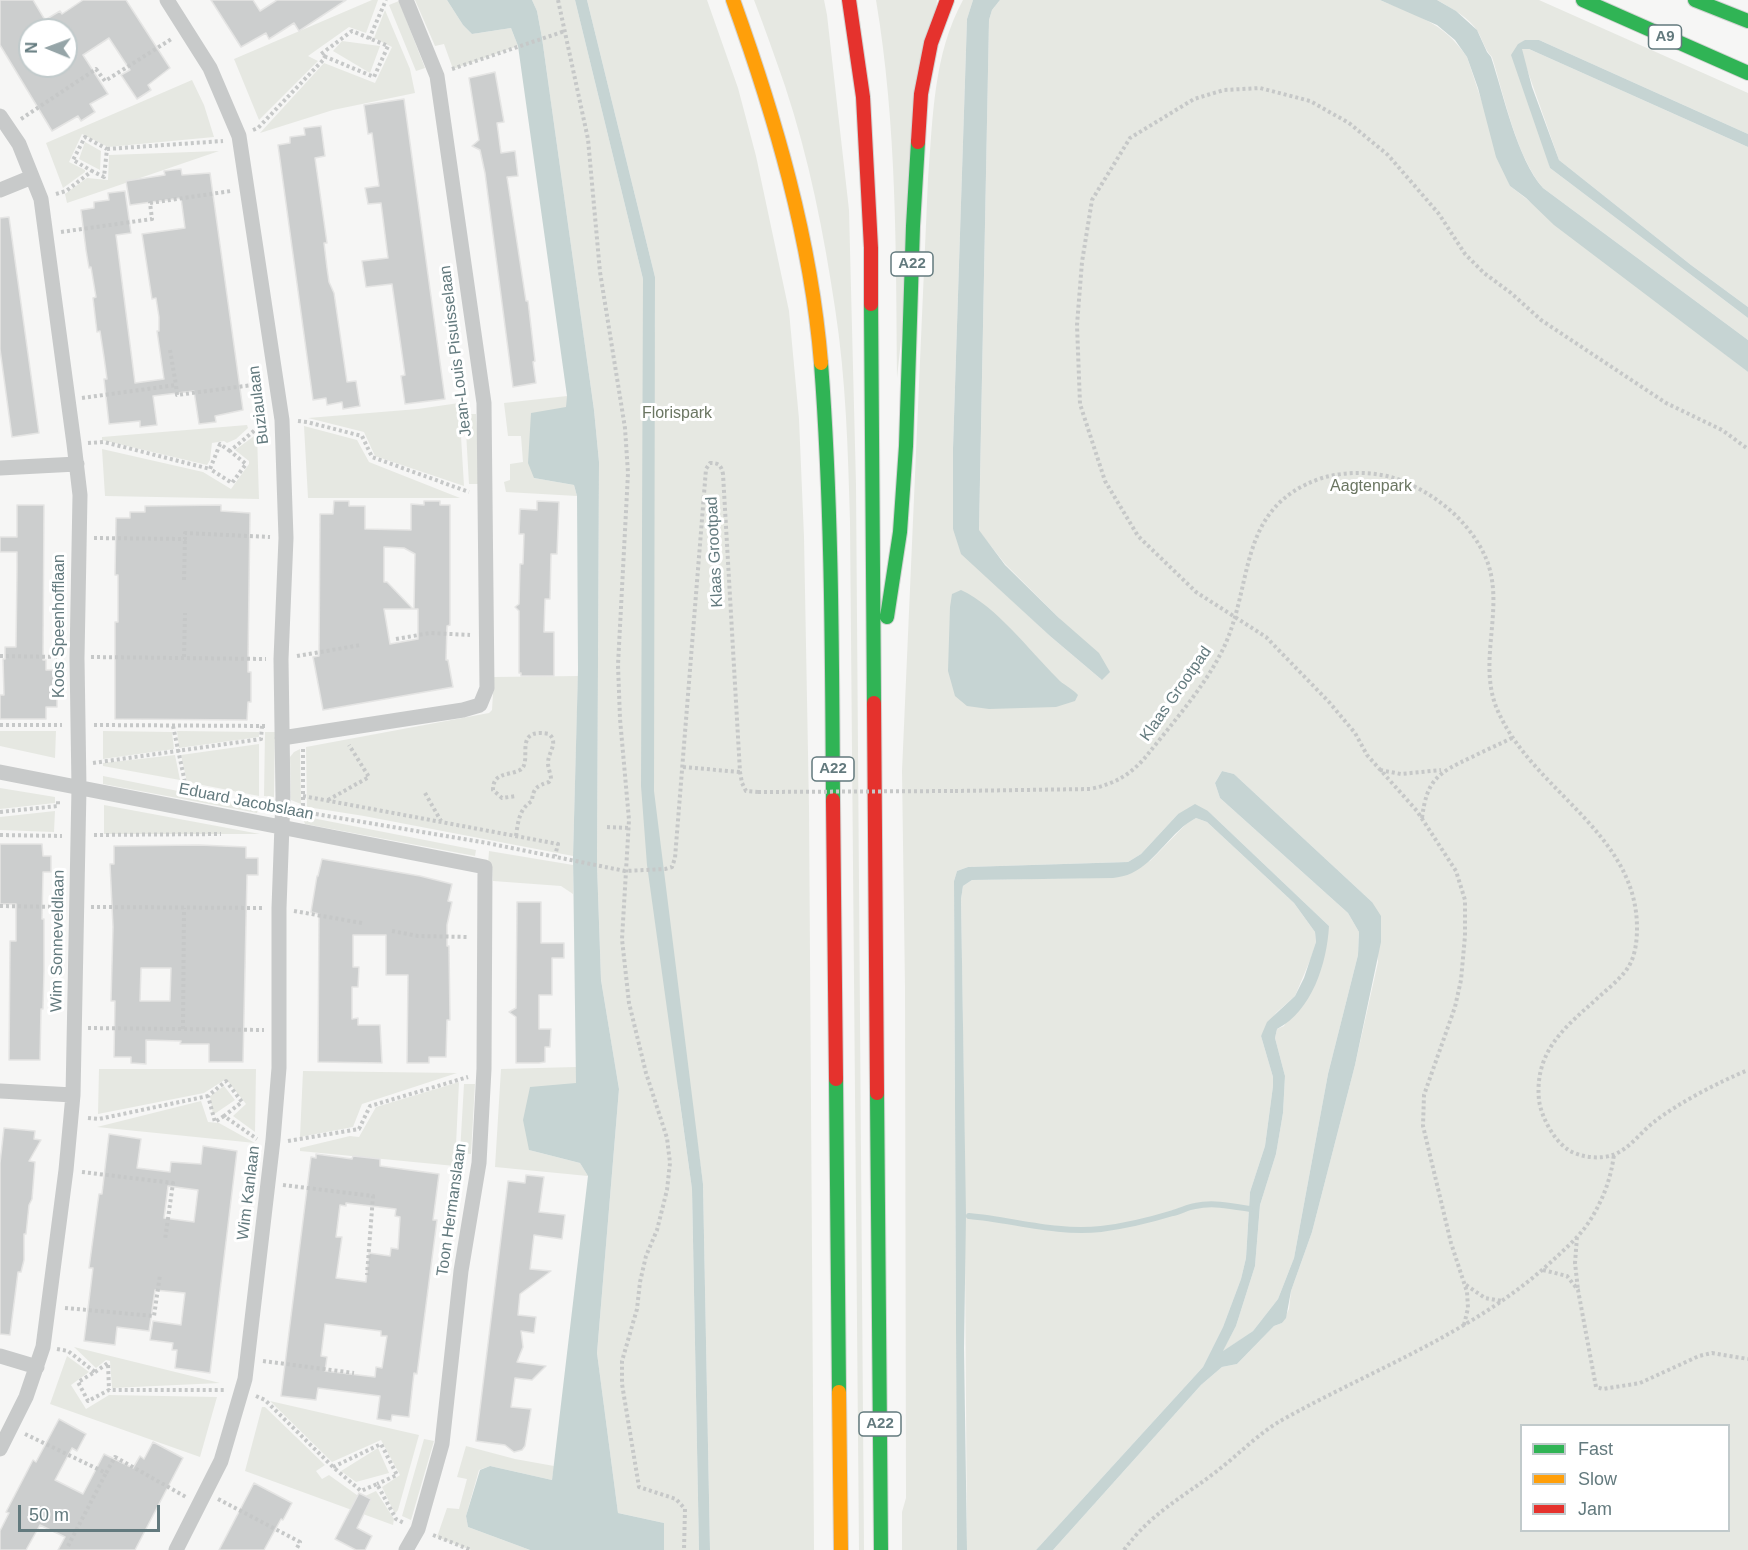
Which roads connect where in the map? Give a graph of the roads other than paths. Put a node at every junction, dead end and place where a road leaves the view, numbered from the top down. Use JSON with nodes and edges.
{"nodes":[{"id":1,"x":167,"y":0,"type":"edge"},
{"id":2,"x":406,"y":0,"type":"edge"},
{"id":3,"x":733,"y":0,"type":"edge"},
{"id":4,"x":849,"y":0,"type":"edge"},
{"id":5,"x":947,"y":0,"type":"edge"},
{"id":6,"x":1584,"y":0,"type":"edge"},
{"id":7,"x":1695,"y":0,"type":"edge"},
{"id":8,"x":1748,"y":21,"type":"edge"},
{"id":9,"x":1748,"y":73,"type":"edge"},
{"id":10,"x":4,"y":122,"type":"edge"},
{"id":11,"x":32,"y":177,"type":"junction"},
{"id":12,"x":0,"y":190,"type":"edge"},
{"id":13,"x":76,"y":464,"type":"junction"},
{"id":14,"x":0,"y":468,"type":"edge"},
{"id":15,"x":873,"y":709,"type":"junction"},
{"id":16,"x":282,"y":732,"type":"junction"},
{"id":17,"x":0,"y":772,"type":"edge"},
{"id":18,"x":78,"y":788,"type":"junction"},
{"id":19,"x":282,"y":826,"type":"junction"},
{"id":20,"x":485,"y":867,"type":"joint"},
{"id":21,"x":0,"y":1091,"type":"edge"},
{"id":22,"x":74,"y":1095,"type":"junction"},
{"id":23,"x":0,"y":1356,"type":"edge"},
{"id":24,"x":37,"y":1367,"type":"junction"},
{"id":25,"x":0,"y":1449,"type":"edge"},
{"id":26,"x":176,"y":1550,"type":"edge"},
{"id":27,"x":406,"y":1550,"type":"edge"},
{"id":28,"x":841,"y":1550,"type":"edge"},
{"id":29,"x":881,"y":1550,"type":"edge"}],
"edges":[{"from":1,"to":16,"type":"street","name":"Buziaulaan"},
{"from":2,"to":16,"type":"street","name":"Jean-Louis Pisuisselaan"},
{"from":3,"to":28,"type":"highway","number":"A22"},
{"from":4,"to":15,"type":"highway","number":"A22"},
{"from":5,"to":15,"type":"highway","number":"A22"},
{"from":6,"to":9,"type":"highway","number":"A9"},
{"from":7,"to":8,"type":"highway"},
{"from":10,"to":11,"type":"street","name":"Koos Speenhofflaan"},
{"from":11,"to":12,"type":"street"},
{"from":11,"to":13,"type":"street","name":"Koos Speenhofflaan"},
{"from":13,"to":14,"type":"street"},
{"from":13,"to":18,"type":"street","name":"Koos Speenhofflaan"},
{"from":15,"to":29,"type":"highway","number":"A22"},
{"from":16,"to":19,"type":"street","name":"Buziaulaan"},
{"from":17,"to":18,"type":"street","name":"Eduard Jacobslaan"},
{"from":18,"to":19,"type":"street","name":"Eduard Jacobslaan"},
{"from":18,"to":22,"type":"street","name":"Wim Sonneveldlaan"},
{"from":19,"to":20,"type":"street","name":"Eduard Jacobslaan"},
{"from":19,"to":26,"type":"street","name":"Wim Kanlaan"},
{"from":20,"to":27,"type":"street","name":"Toon Hermanslaan"},
{"from":21,"to":22,"type":"street"},
{"from":22,"to":24,"type":"street","name":"Wim Sonneveldlaan"},
{"from":23,"to":24,"type":"street"},
{"from":24,"to":25,"type":"street","name":"Wim Sonneveldlaan"}]}
